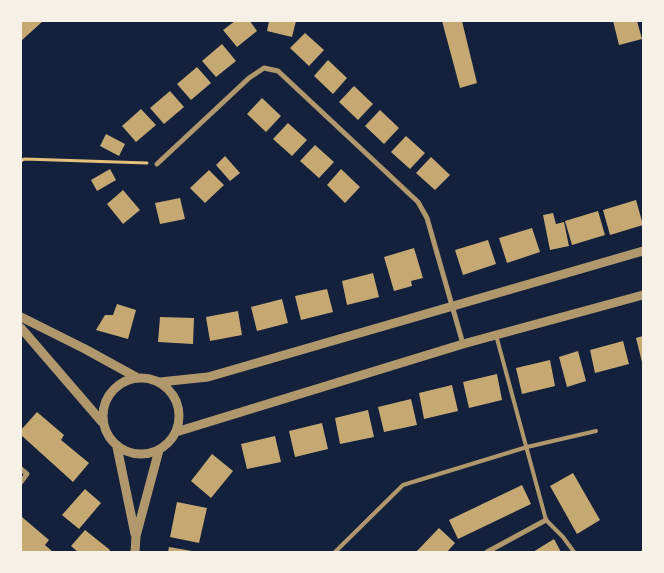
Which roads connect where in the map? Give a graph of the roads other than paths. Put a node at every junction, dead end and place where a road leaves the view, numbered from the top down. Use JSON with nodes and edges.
{"nodes":[{"id":1,"x":158,"y":164,"type":"road end"},
{"id":2,"x":643,"y":252,"type":"edge"},
{"id":3,"x":643,"y":295,"type":"edge"},
{"id":4,"x":452,"y":306,"type":"junction"},
{"id":5,"x":21,"y":317,"type":"edge"},
{"id":6,"x":21,"y":328,"type":"edge"},
{"id":7,"x":496,"y":335,"type":"junction"},
{"id":8,"x":463,"y":344,"type":"junction"},
{"id":9,"x":136,"y":377,"type":"junction"},
{"id":10,"x":160,"y":382,"type":"junction"},
{"id":11,"x":102,"y":422,"type":"junction"},
{"id":12,"x":596,"y":431,"type":"dead end"},
{"id":13,"x":176,"y":432,"type":"junction"},
{"id":14,"x":117,"y":447,"type":"junction"},
{"id":15,"x":527,"y":447,"type":"junction"},
{"id":16,"x":159,"y":450,"type":"junction"},
{"id":17,"x":21,"y":469,"type":"edge"},
{"id":18,"x":21,"y":482,"type":"edge"},
{"id":19,"x":546,"y":520,"type":"junction"},
{"id":20,"x":136,"y":536,"type":"junction"},
{"id":21,"x":135,"y":552,"type":"edge"},
{"id":22,"x":335,"y":552,"type":"edge"},
{"id":23,"x":487,"y":552,"type":"edge"},
{"id":24,"x":574,"y":552,"type":"edge"}],
"edges":[{"from":1,"to":4,"type":"street"},
{"from":2,"to":4,"type":"street"},
{"from":3,"to":7,"type":"street"},
{"from":4,"to":8,"type":"street"},
{"from":4,"to":10,"type":"street"},
{"from":5,"to":9,"type":"street"},
{"from":6,"to":11,"type":"street"},
{"from":7,"to":8,"type":"street"},
{"from":7,"to":15,"type":"lane"},
{"from":8,"to":13,"type":"street"},
{"from":9,"to":10,"type":"street"},
{"from":9,"to":11,"type":"street"},
{"from":10,"to":13,"type":"street"},
{"from":11,"to":14,"type":"street"},
{"from":12,"to":15,"type":"lane"},
{"from":13,"to":16,"type":"street"},
{"from":14,"to":16,"type":"street"},
{"from":14,"to":20,"type":"street"},
{"from":15,"to":19,"type":"lane"},
{"from":15,"to":22,"type":"lane"},
{"from":16,"to":20,"type":"street"},
{"from":17,"to":18,"type":"street"},
{"from":19,"to":23,"type":"street"},
{"from":19,"to":24,"type":"lane"},
{"from":20,"to":21,"type":"street"}]}
